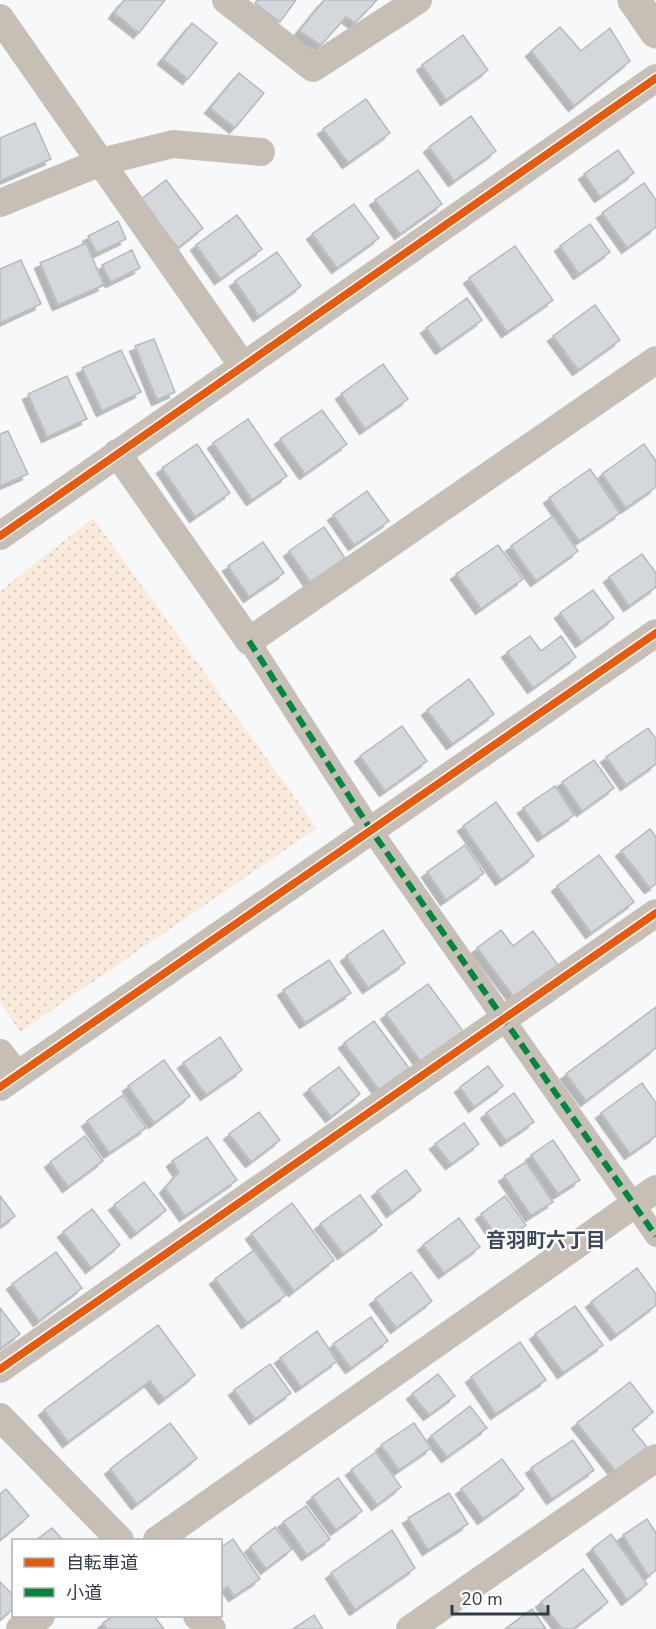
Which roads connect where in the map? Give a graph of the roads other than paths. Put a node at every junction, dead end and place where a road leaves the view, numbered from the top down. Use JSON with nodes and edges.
{"nodes":[{"id":1,"x":226,"y":0,"type":"edge"},
{"id":2,"x":418,"y":0,"type":"edge"},
{"id":3,"x":634,"y":0,"type":"edge"},
{"id":4,"x":0,"y":18,"type":"edge"},
{"id":5,"x":656,"y":32,"type":"edge"},
{"id":6,"x":656,"y":78,"type":"edge"},
{"id":7,"x":261,"y":152,"type":"dead end"},
{"id":8,"x":101,"y":162,"type":"junction"},
{"id":9,"x":0,"y":203,"type":"edge"},
{"id":10,"x":656,"y":360,"type":"edge"},
{"id":11,"x":243,"y":366,"type":"junction"},
{"id":12,"x":117,"y":453,"type":"junction"},
{"id":13,"x":0,"y":536,"type":"edge"},
{"id":14,"x":656,"y":633,"type":"edge"},
{"id":15,"x":249,"y":641,"type":"junction"},
{"id":16,"x":371,"y":830,"type":"junction"},
{"id":17,"x":656,"y":913,"type":"edge"},
{"id":18,"x":503,"y":1019,"type":"junction"},
{"id":19,"x":0,"y":1053,"type":"edge"},
{"id":20,"x":8,"y":1081,"type":"edge"},
{"id":21,"x":645,"y":1197,"type":"edge"},
{"id":22,"x":656,"y":1236,"type":"edge"},
{"id":23,"x":0,"y":1369,"type":"edge"},
{"id":24,"x":0,"y":1417,"type":"edge"},
{"id":25,"x":656,"y":1458,"type":"edge"},
{"id":26,"x":119,"y":1539,"type":"edge"},
{"id":27,"x":158,"y":1539,"type":"edge"},
{"id":28,"x":39,"y":1617,"type":"edge"},
{"id":29,"x":199,"y":1617,"type":"edge"},
{"id":30,"x":20,"y":1629,"type":"edge"},
{"id":31,"x":212,"y":1629,"type":"edge"},
{"id":32,"x":410,"y":1629,"type":"edge"}],
"edges":[{"from":1,"to":2,"type":"street"},
{"from":3,"to":5,"type":"street"},
{"from":4,"to":8,"type":"street"},
{"from":6,"to":11,"type":"street"},
{"from":7,"to":8,"type":"street"},
{"from":8,"to":9,"type":"street"},
{"from":8,"to":11,"type":"street"},
{"from":10,"to":15,"type":"street"},
{"from":11,"to":12,"type":"street"},
{"from":12,"to":13,"type":"street"},
{"from":12,"to":15,"type":"street"},
{"from":14,"to":16,"type":"street"},
{"from":15,"to":16,"type":"street"},
{"from":16,"to":18,"type":"street"},
{"from":16,"to":20,"type":"street"},
{"from":17,"to":18,"type":"street"},
{"from":18,"to":21,"type":"street"},
{"from":18,"to":23,"type":"street"},
{"from":19,"to":20,"type":"street"},
{"from":21,"to":22,"type":"street"},
{"from":21,"to":27,"type":"street"},
{"from":24,"to":26,"type":"street"},
{"from":25,"to":32,"type":"street"},
{"from":28,"to":30,"type":"street"},
{"from":29,"to":31,"type":"street"}]}
